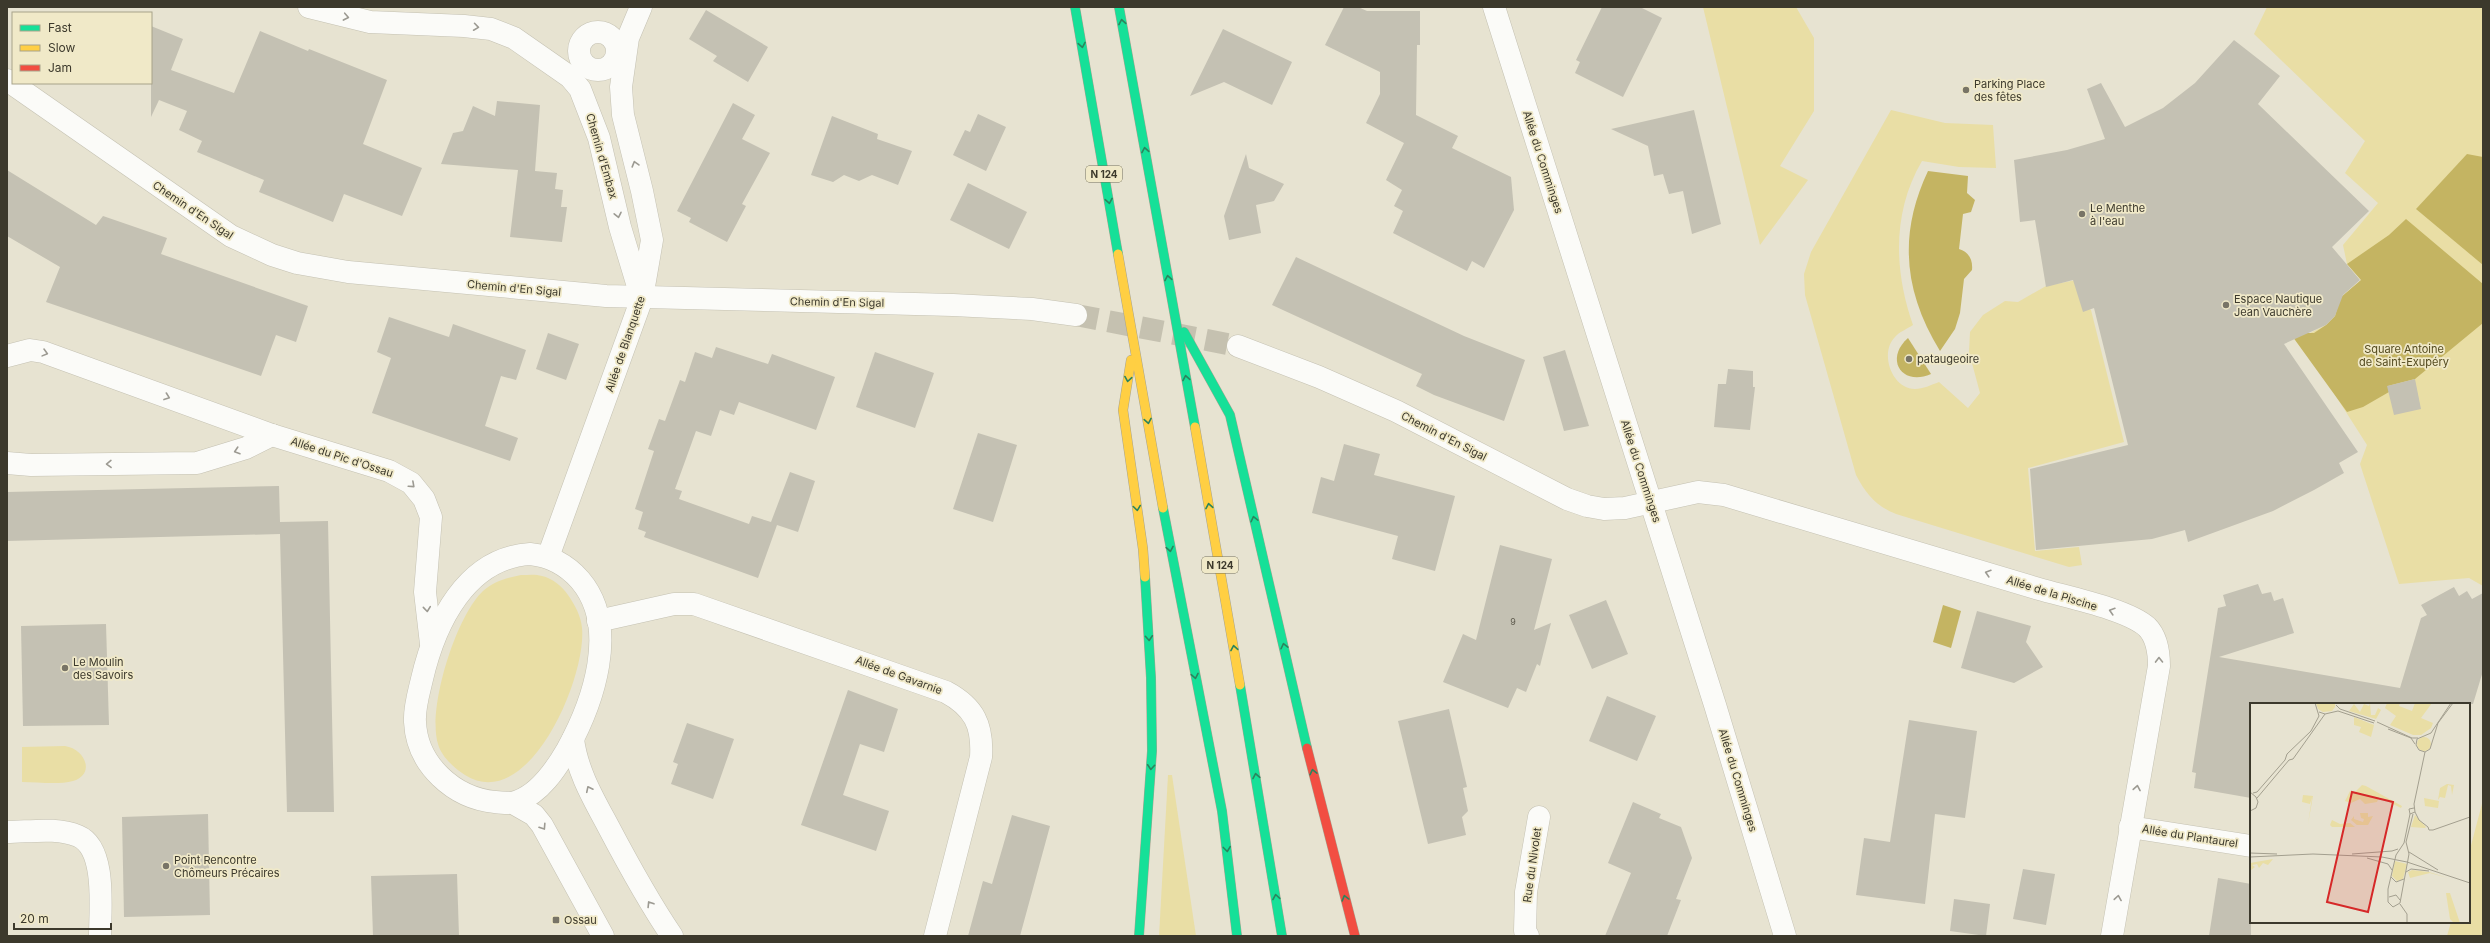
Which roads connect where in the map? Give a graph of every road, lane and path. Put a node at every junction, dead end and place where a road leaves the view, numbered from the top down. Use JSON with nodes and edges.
{"nodes":[{"id":1,"x":309,"y":7,"type":"edge"},
{"id":2,"x":641,"y":7,"type":"edge"},
{"id":3,"x":1075,"y":7,"type":"edge"},
{"id":4,"x":1119,"y":7,"type":"edge"},
{"id":5,"x":1494,"y":7,"type":"edge"},
{"id":6,"x":622,"y":46,"type":"junction"},
{"id":7,"x":585,"y":76,"type":"junction"},
{"id":8,"x":13,"y":84,"type":"edge"},
{"id":9,"x":642,"y":298,"type":"junction"},
{"id":10,"x":1076,"y":315,"type":"tunnel mouth"},
{"id":11,"x":1175,"y":316,"type":"junction"},
{"id":12,"x":1134,"y":341,"type":"junction"},
{"id":13,"x":1238,"y":346,"type":"tunnel mouth"},
{"id":14,"x":7,"y":356,"type":"edge"},
{"id":15,"x":272,"y":435,"type":"junction"},
{"id":16,"x":7,"y":463,"type":"edge"},
{"id":17,"x":1661,"y":499,"type":"junction"},
{"id":18,"x":548,"y":557,"type":"junction"},
{"id":19,"x":598,"y":621,"type":"junction"},
{"id":20,"x":431,"y":644,"type":"junction"},
{"id":21,"x":573,"y":739,"type":"junction"},
{"id":22,"x":513,"y":803,"type":"junction"},
{"id":23,"x":1538,"y":817,"type":"dead end"},
{"id":24,"x":2130,"y":827,"type":"junction"},
{"id":25,"x":7,"y":832,"type":"edge"},
{"id":26,"x":2250,"y":846,"type":"edge"},
{"id":27,"x":100,"y":936,"type":"edge"},
{"id":28,"x":603,"y":936,"type":"edge"},
{"id":29,"x":672,"y":936,"type":"edge"},
{"id":30,"x":935,"y":936,"type":"edge"},
{"id":31,"x":1139,"y":936,"type":"edge"},
{"id":32,"x":1237,"y":936,"type":"edge"},
{"id":33,"x":1282,"y":936,"type":"edge"},
{"id":34,"x":1355,"y":936,"type":"edge"},
{"id":35,"x":1528,"y":936,"type":"edge"},
{"id":36,"x":1785,"y":936,"type":"edge"},
{"id":37,"x":2112,"y":936,"type":"edge"}],
"edges":[{"from":1,"to":7,"type":"street","name":"Chemin d'Embax","one_way":true},
{"from":2,"to":6,"type":"street","name":"Allée de Blanquette"},
{"from":3,"to":12,"type":"highway","number":"N 124","one_way":true},
{"from":11,"to":4,"type":"highway","number":"N 124","one_way":true},
{"from":5,"to":17,"type":"street","name":"Allée du Comminges"},
{"from":6,"to":7,"type":"street"},
{"from":6,"to":7,"type":"street"},
{"from":9,"to":6,"type":"street","name":"Allée de Blanquette","one_way":true},
{"from":7,"to":9,"type":"street","name":"Chemin d'Embax","one_way":true},
{"from":8,"to":9,"type":"street","name":"Chemin d'En Sigal"},
{"from":9,"to":10,"type":"street","name":"Chemin d'En Sigal"},
{"from":9,"to":18,"type":"street","name":"Allée de Blanquette"},
{"from":33,"to":11,"type":"highway","number":"N 124","one_way":true},
{"from":34,"to":11,"type":"highway","one_way":true},
{"from":12,"to":31,"type":"highway","one_way":true},
{"from":12,"to":32,"type":"highway","number":"N 124","one_way":true},
{"from":13,"to":17,"type":"street","name":"Chemin d'En Sigal"},
{"from":14,"to":15,"type":"street","name":"Allée du Pic d'Ossau","one_way":true},
{"from":15,"to":16,"type":"street","one_way":true},
{"from":15,"to":20,"type":"street","name":"Allée du Pic d'Ossau","one_way":true},
{"from":24,"to":17,"type":"street","name":"Allée de la Piscine","one_way":true},
{"from":17,"to":36,"type":"street","name":"Allée du Comminges"},
{"from":18,"to":19,"type":"street"},
{"from":18,"to":20,"type":"street"},
{"from":19,"to":21,"type":"street"},
{"from":19,"to":30,"type":"street","name":"Allée de Gavarnie"},
{"from":20,"to":22,"type":"street"},
{"from":21,"to":22,"type":"street"},
{"from":29,"to":21,"type":"street","one_way":true},
{"from":22,"to":28,"type":"street","one_way":true},
{"from":23,"to":35,"type":"street","name":"Rue du Nivolet"},
{"from":24,"to":26,"type":"street","name":"Allée du Plantaurel"},
{"from":37,"to":24,"type":"street","name":"Allée de la Piscine","one_way":true},
{"from":25,"to":27,"type":"street"}]}
